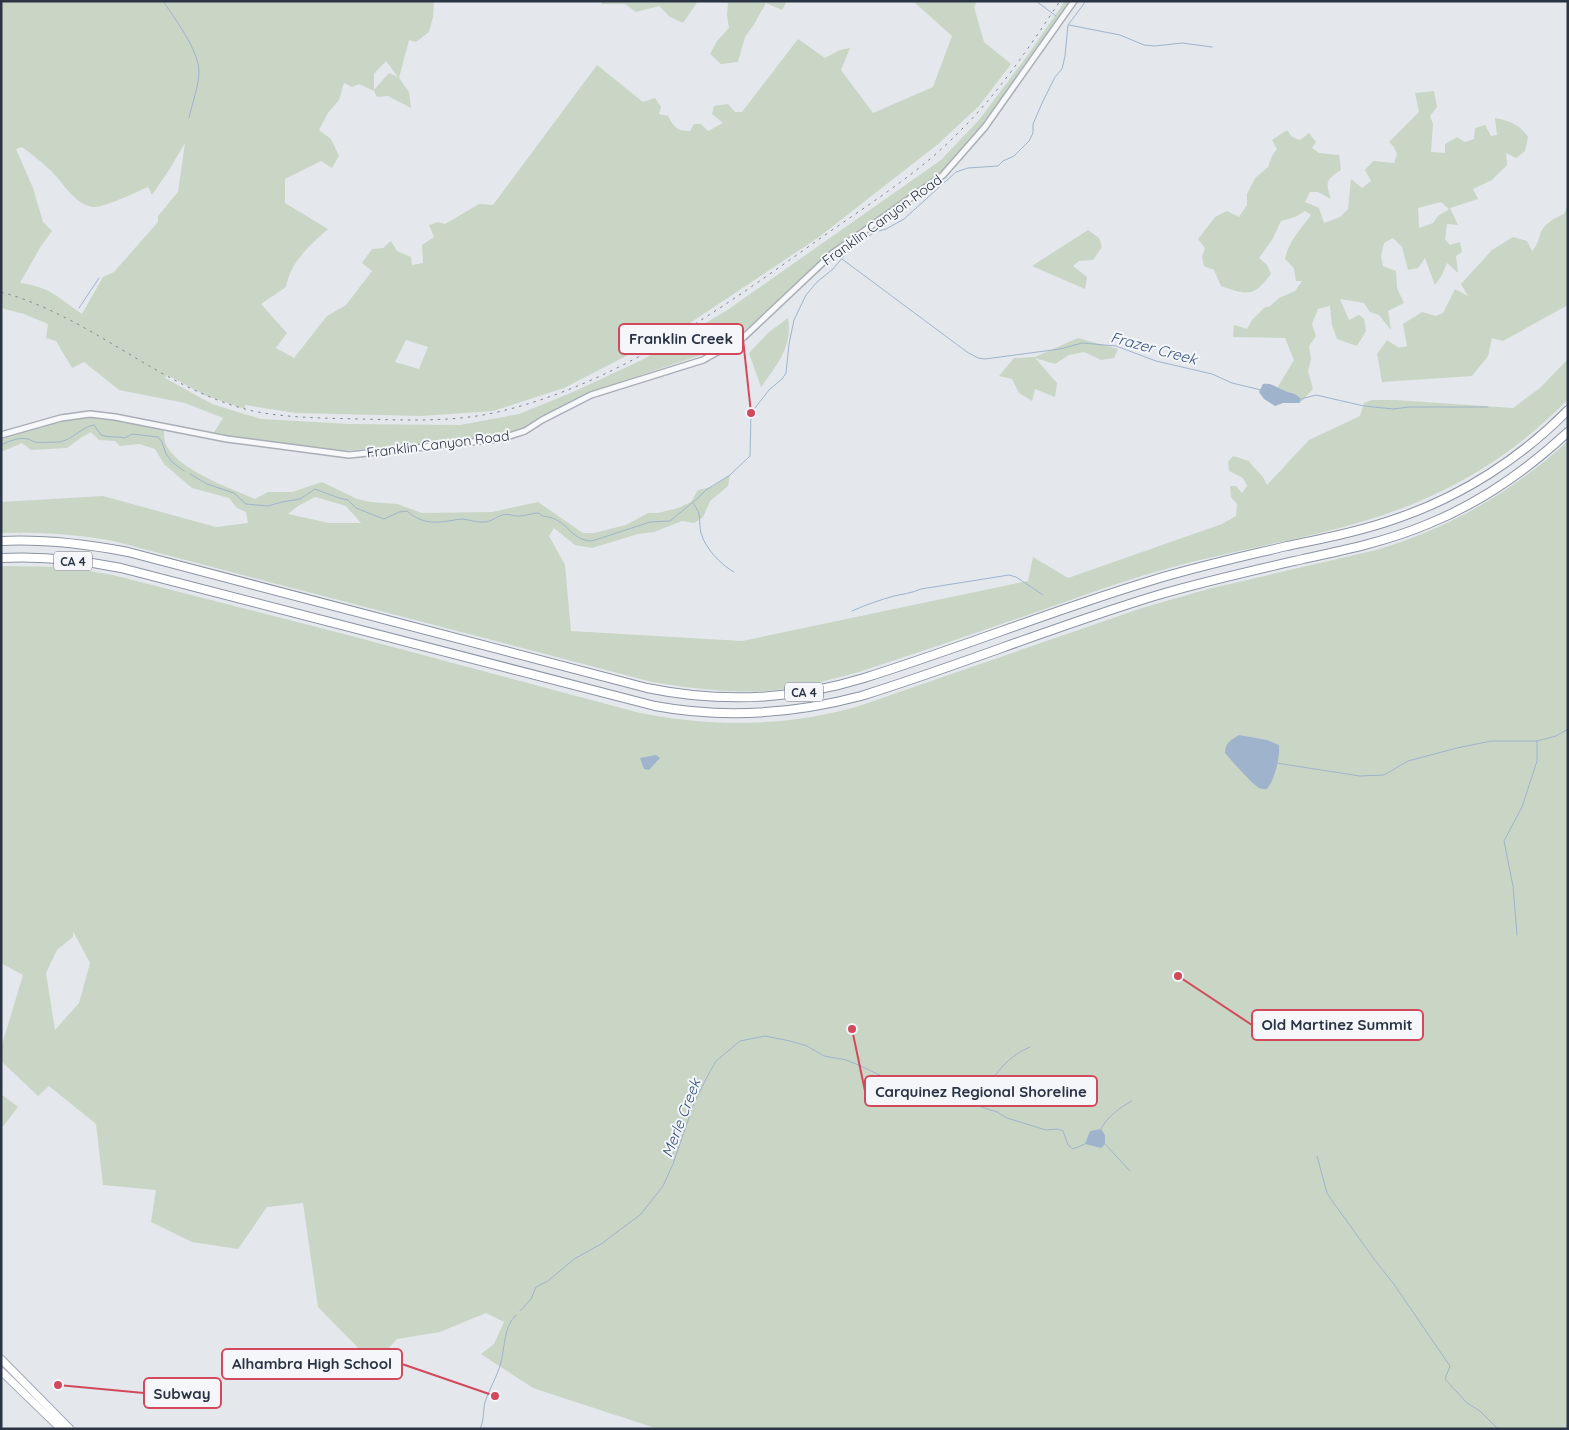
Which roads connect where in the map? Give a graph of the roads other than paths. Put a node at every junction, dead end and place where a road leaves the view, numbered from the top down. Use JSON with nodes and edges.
{"nodes":[{"id":1,"x":1074,"y":1,"type":"edge"},
{"id":2,"x":1568,"y":410,"type":"edge"},
{"id":3,"x":1568,"y":432,"type":"edge"},
{"id":4,"x":1,"y":435,"type":"edge"},
{"id":5,"x":1,"y":541,"type":"edge"},
{"id":6,"x":1,"y":558,"type":"edge"},
{"id":7,"x":1,"y":1360,"type":"edge"},
{"id":8,"x":1,"y":1371,"type":"edge"},
{"id":9,"x":60,"y":1429,"type":"edge"},
{"id":10,"x":70,"y":1429,"type":"edge"}],
"edges":[{"from":1,"to":4,"type":"street","name":"Franklin Canyon Road"},
{"from":2,"to":5,"type":"highway","number":"CA 4"},
{"from":3,"to":6,"type":"highway","number":"CA 4"},
{"from":7,"to":10,"type":"main road"},
{"from":8,"to":9,"type":"main road"}]}
